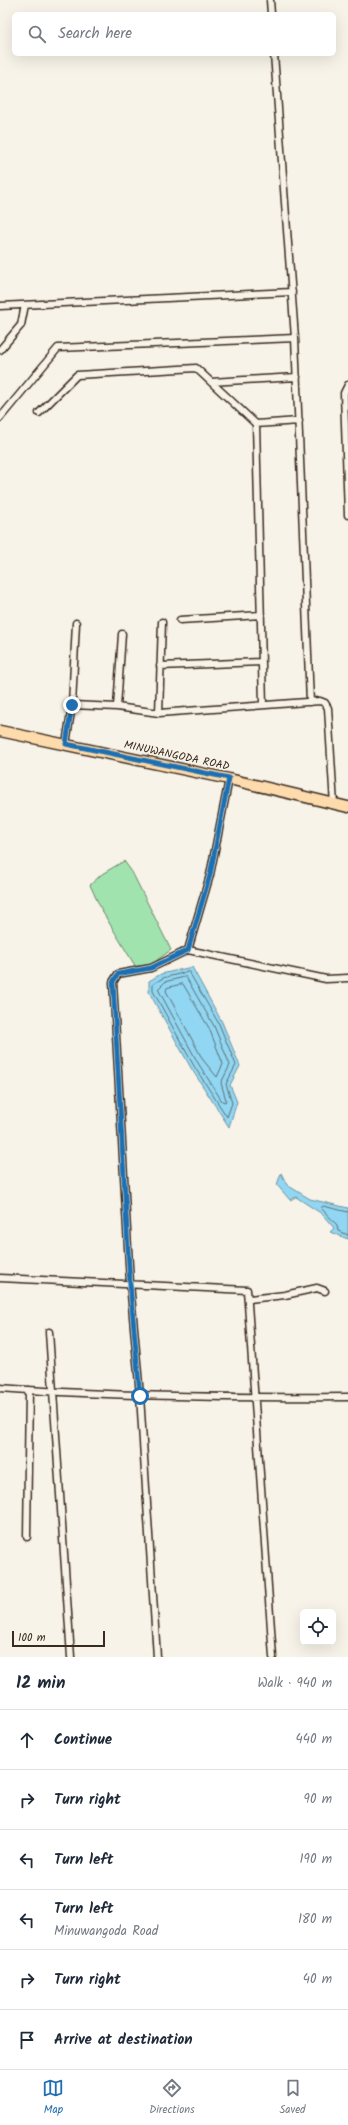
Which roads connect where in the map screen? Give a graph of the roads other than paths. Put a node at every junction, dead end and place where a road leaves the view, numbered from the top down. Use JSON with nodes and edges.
{"nodes":[{"id":1,"x":270,"y":0,"type":"edge"},
{"id":2,"x":271,"y":12,"type":"edge"},
{"id":3,"x":274,"y":56,"type":"edge"},
{"id":4,"x":292,"y":292,"type":"junction"},
{"id":5,"x":25,"y":305,"type":"junction"},
{"id":6,"x":0,"y":306,"type":"edge"},
{"id":7,"x":295,"y":338,"type":"junction"},
{"id":8,"x":0,"y":350,"type":"edge"},
{"id":9,"x":297,"y":377,"type":"junction"},
{"id":10,"x":211,"y":382,"type":"junction"},
{"id":11,"x":348,"y":385,"type":"edge"},
{"id":12,"x":39,"y":413,"type":"dead end"},
{"id":13,"x":0,"y":418,"type":"edge"},
{"id":14,"x":299,"y":421,"type":"junction"},
{"id":15,"x":256,"y":424,"type":"junction"},
{"id":16,"x":347,"y":435,"type":"edge"},
{"id":17,"x":348,"y":515,"type":"edge"},
{"id":18,"x":261,"y":615,"type":"junction"},
{"id":19,"x":180,"y":620,"type":"dead end"},
{"id":20,"x":162,"y":622,"type":"dead end"},
{"id":21,"x":76,"y":623,"type":"dead end"},
{"id":22,"x":122,"y":634,"type":"dead end"},
{"id":23,"x":262,"y":662,"type":"junction"},
{"id":24,"x":160,"y":666,"type":"junction"},
{"id":25,"x":310,"y":702,"type":"junction"},
{"id":26,"x":72,"y":705,"type":"junction"},
{"id":27,"x":263,"y":705,"type":"junction"},
{"id":28,"x":117,"y":707,"type":"junction"},
{"id":29,"x":159,"y":713,"type":"junction"},
{"id":30,"x":0,"y":731,"type":"edge"},
{"id":31,"x":66,"y":744,"type":"junction"},
{"id":32,"x":229,"y":778,"type":"junction"},
{"id":33,"x":334,"y":805,"type":"junction"},
{"id":34,"x":348,"y":807,"type":"edge"},
{"id":35,"x":188,"y":950,"type":"junction"},
{"id":36,"x":348,"y":978,"type":"edge"},
{"id":37,"x":0,"y":1278,"type":"edge"},
{"id":38,"x":130,"y":1284,"type":"junction"},
{"id":39,"x":325,"y":1291,"type":"dead end"},
{"id":40,"x":249,"y":1300,"type":"junction"},
{"id":41,"x":49,"y":1332,"type":"dead end"},
{"id":42,"x":0,"y":1388,"type":"edge"},
{"id":43,"x":29,"y":1390,"type":"junction"},
{"id":44,"x":53,"y":1392,"type":"junction"},
{"id":45,"x":140,"y":1396,"type":"junction"},
{"id":46,"x":348,"y":1397,"type":"edge"},
{"id":47,"x":255,"y":1398,"type":"junction"},
{"id":48,"x":27,"y":1537,"type":"dead end"},
{"id":49,"x":71,"y":1657,"type":"edge"},
{"id":50,"x":157,"y":1657,"type":"edge"},
{"id":51,"x":273,"y":1657,"type":"edge"}],
"edges":[{"from":1,"to":2,"type":"street"},
{"from":3,"to":4,"type":"street"},
{"from":4,"to":5,"type":"street"},
{"from":4,"to":7,"type":"street"},
{"from":5,"to":6,"type":"street"},
{"from":5,"to":8,"type":"street"},
{"from":7,"to":9,"type":"street"},
{"from":7,"to":13,"type":"street"},
{"from":9,"to":10,"type":"street"},
{"from":9,"to":14,"type":"street"},
{"from":10,"to":12,"type":"street"},
{"from":10,"to":15,"type":"street"},
{"from":11,"to":16,"type":"street"},
{"from":14,"to":15,"type":"street"},
{"from":14,"to":25,"type":"street"},
{"from":15,"to":18,"type":"street"},
{"from":16,"to":17,"type":"street"},
{"from":18,"to":19,"type":"street"},
{"from":18,"to":23,"type":"street"},
{"from":20,"to":24,"type":"street"},
{"from":21,"to":26,"type":"street"},
{"from":22,"to":28,"type":"street"},
{"from":23,"to":24,"type":"street"},
{"from":23,"to":27,"type":"street"},
{"from":24,"to":29,"type":"street"},
{"from":25,"to":27,"type":"street"},
{"from":25,"to":33,"type":"street"},
{"from":26,"to":28,"type":"street"},
{"from":26,"to":31,"type":"street"},
{"from":27,"to":29,"type":"street"},
{"from":28,"to":29,"type":"street"},
{"from":30,"to":31,"type":"main road","name":"MINUWANGODA ROAD"},
{"from":31,"to":32,"type":"main road","name":"MINUWANGODA ROAD"},
{"from":32,"to":33,"type":"main road","name":"MINUWANGODA ROAD"},
{"from":32,"to":35,"type":"street"},
{"from":33,"to":34,"type":"main road","name":"MINUWANGODA ROAD"},
{"from":35,"to":36,"type":"street"},
{"from":35,"to":38,"type":"street"},
{"from":37,"to":38,"type":"street"},
{"from":38,"to":40,"type":"street"},
{"from":38,"to":45,"type":"street"},
{"from":39,"to":40,"type":"street"},
{"from":40,"to":47,"type":"street"},
{"from":41,"to":44,"type":"street"},
{"from":42,"to":43,"type":"street"},
{"from":43,"to":44,"type":"street"},
{"from":43,"to":48,"type":"street"},
{"from":44,"to":45,"type":"street"},
{"from":44,"to":49,"type":"street"},
{"from":45,"to":47,"type":"street"},
{"from":45,"to":50,"type":"street"},
{"from":46,"to":47,"type":"street"},
{"from":47,"to":51,"type":"street"}]}
